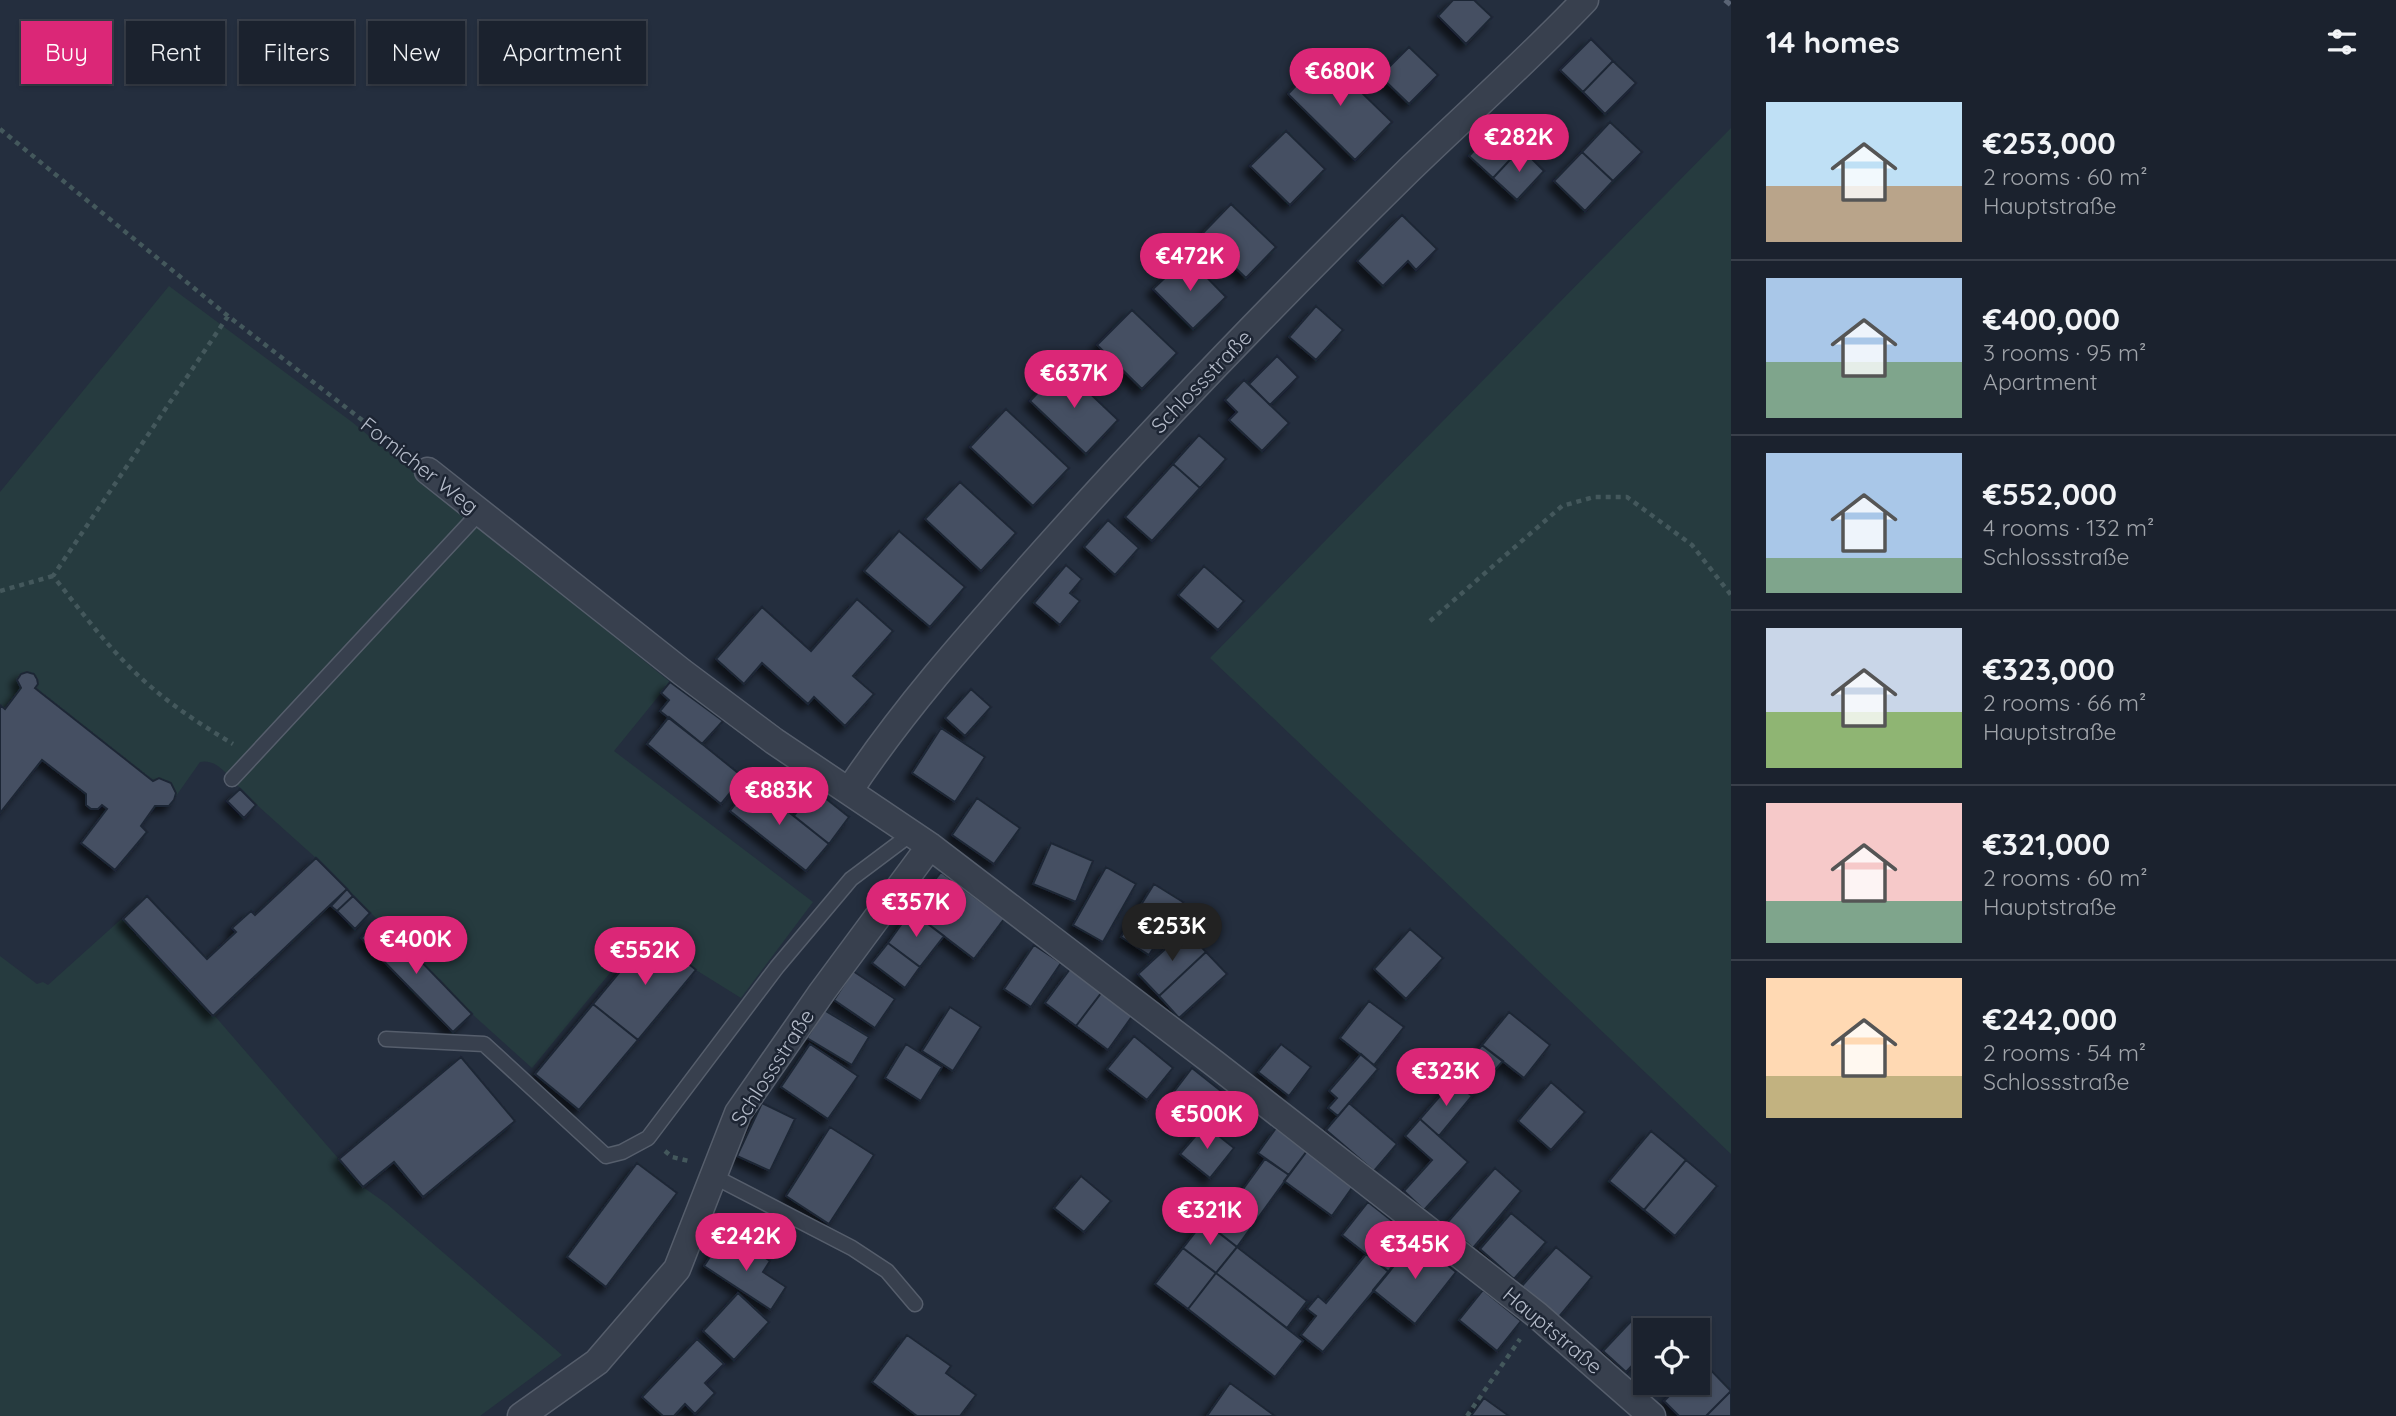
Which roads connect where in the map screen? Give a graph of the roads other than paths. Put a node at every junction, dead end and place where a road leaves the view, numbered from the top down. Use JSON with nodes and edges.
{"nodes":[{"id":1,"x":1585,"y":0,"type":"edge"},
{"id":2,"x":428,"y":471,"type":"road end"},
{"id":3,"x":480,"y":512,"type":"junction"},
{"id":4,"x":232,"y":779,"type":"dead end"},
{"id":5,"x":849,"y":791,"type":"junction"},
{"id":6,"x":921,"y":840,"type":"junction"},
{"id":7,"x":386,"y":1039,"type":"dead end"},
{"id":8,"x":713,"y":1176,"type":"junction"},
{"id":9,"x":915,"y":1304,"type":"dead end"},
{"id":10,"x":1638,"y":1408,"type":"edge"},
{"id":11,"x":521,"y":1416,"type":"edge"}],
"edges":[{"from":1,"to":5,"type":"street","name":"Schlossstraße"},
{"from":2,"to":3,"type":"street","name":"Fornicher Weg"},
{"from":3,"to":4,"type":"lane"},
{"from":3,"to":5,"type":"street","name":"Fornicher Weg"},
{"from":5,"to":6,"type":"street","name":"Hauptstraße"},
{"from":6,"to":7,"type":"lane"},
{"from":6,"to":8,"type":"street","name":"Schlossstraße"},
{"from":6,"to":10,"type":"street","name":"Hauptstraße"},
{"from":8,"to":9,"type":"lane"},
{"from":8,"to":11,"type":"street","name":"Schlossstraße"}]}
